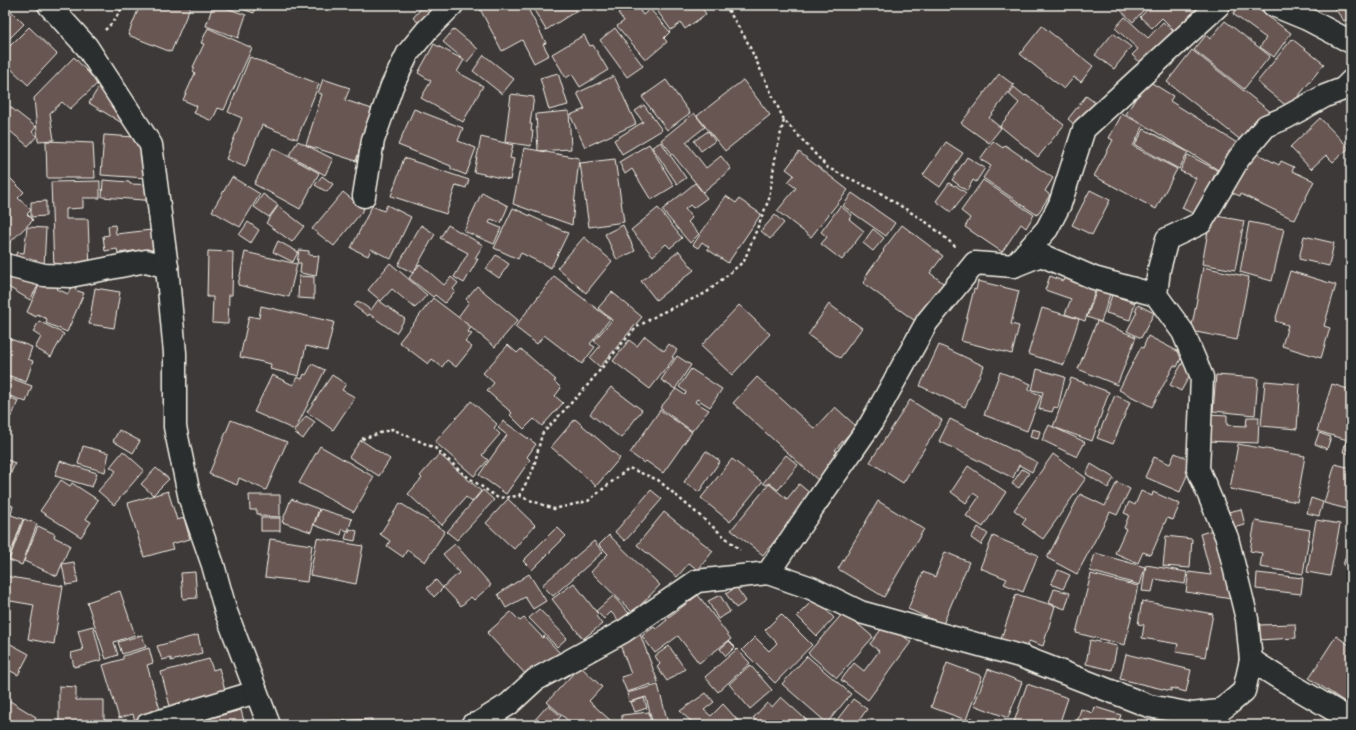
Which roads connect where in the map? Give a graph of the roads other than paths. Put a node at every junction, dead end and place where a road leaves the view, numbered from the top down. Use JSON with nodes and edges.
{"nodes":[{"id":1,"x":50,"y":5,"type":"edge"},
{"id":2,"x":452,"y":5,"type":"edge"},
{"id":3,"x":1219,"y":5,"type":"edge"},
{"id":4,"x":1273,"y":5,"type":"edge"},
{"id":5,"x":1351,"y":42,"type":"edge"},
{"id":6,"x":1351,"y":81,"type":"edge"},
{"id":7,"x":364,"y":196,"type":"dead end"},
{"id":8,"x":5,"y":265,"type":"edge"},
{"id":9,"x":1014,"y":266,"type":"junction"},
{"id":10,"x":167,"y":267,"type":"junction"},
{"id":11,"x":1156,"y":294,"type":"junction"},
{"id":12,"x":768,"y":573,"type":"junction"},
{"id":13,"x":1251,"y":660,"type":"junction"},
{"id":14,"x":256,"y":692,"type":"junction"},
{"id":15,"x":1351,"y":720,"type":"edge"},
{"id":16,"x":147,"y":725,"type":"edge"},
{"id":17,"x":269,"y":725,"type":"edge"},
{"id":18,"x":472,"y":725,"type":"edge"}],
"edges":[{"from":1,"to":10,"type":"street"},
{"from":2,"to":7,"type":"street"},
{"from":3,"to":9,"type":"street"},
{"from":4,"to":5,"type":"street"},
{"from":6,"to":11,"type":"street"},
{"from":8,"to":10,"type":"street"},
{"from":9,"to":11,"type":"street"},
{"from":9,"to":12,"type":"street"},
{"from":10,"to":14,"type":"street"},
{"from":11,"to":13,"type":"street"},
{"from":12,"to":13,"type":"street"},
{"from":12,"to":18,"type":"street"},
{"from":13,"to":15,"type":"street"},
{"from":14,"to":16,"type":"street"},
{"from":14,"to":17,"type":"street"}]}
